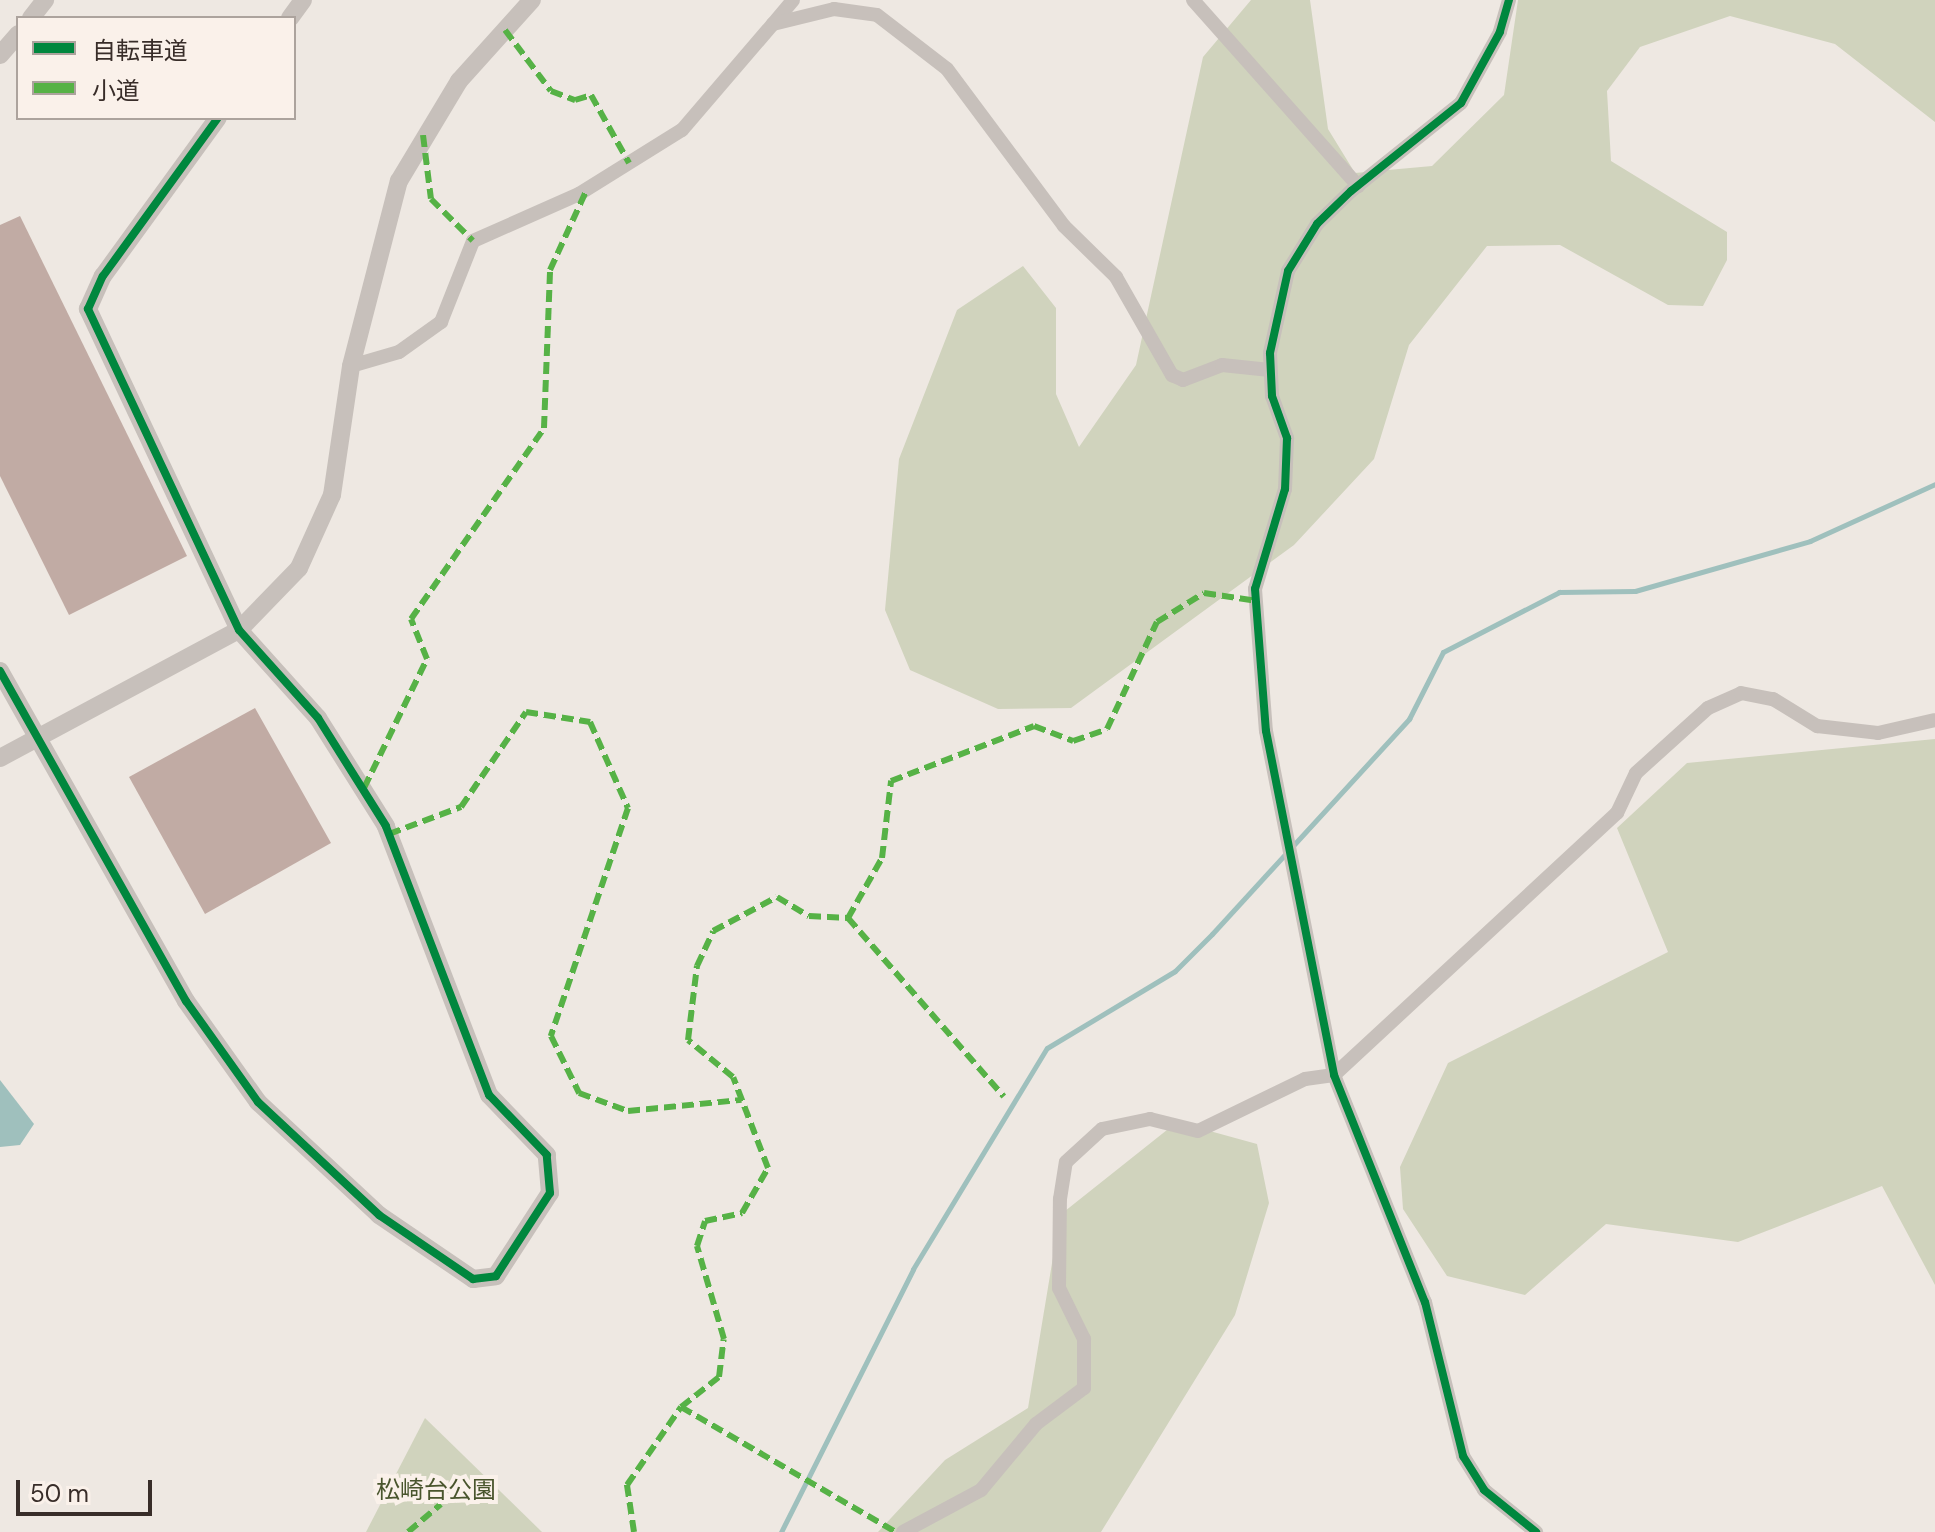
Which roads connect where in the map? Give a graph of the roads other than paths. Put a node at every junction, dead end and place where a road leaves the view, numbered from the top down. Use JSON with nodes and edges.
{"nodes":[{"id":1,"x":45,"y":0,"type":"edge"},
{"id":2,"x":532,"y":0,"type":"edge"},
{"id":3,"x":793,"y":0,"type":"edge"},
{"id":4,"x":1193,"y":0,"type":"edge"},
{"id":5,"x":1509,"y":0,"type":"edge"},
{"id":6,"x":33,"y":16,"type":"edge"},
{"id":7,"x":773,"y":24,"type":"junction"},
{"id":8,"x":16,"y":36,"type":"edge"},
{"id":9,"x":0,"y":55,"type":"edge"},
{"id":10,"x":217,"y":120,"type":"edge"},
{"id":11,"x":1358,"y":186,"type":"junction"},
{"id":12,"x":351,"y":366,"type":"junction"},
{"id":13,"x":1270,"y":370,"type":"junction"},
{"id":14,"x":239,"y":630,"type":"junction"},
{"id":15,"x":0,"y":671,"type":"edge"},
{"id":16,"x":1935,"y":720,"type":"edge"},
{"id":17,"x":37,"y":737,"type":"junction"},
{"id":18,"x":0,"y":758,"type":"edge"},
{"id":19,"x":1334,"y":1075,"type":"junction"},
{"id":20,"x":903,"y":1532,"type":"edge"},
{"id":21,"x":1536,"y":1532,"type":"edge"}],
"edges":[{"from":1,"to":6,"type":"street"},
{"from":2,"to":12,"type":"street"},
{"from":3,"to":7,"type":"street"},
{"from":4,"to":11,"type":"street"},
{"from":5,"to":11,"type":"street"},
{"from":7,"to":12,"type":"street"},
{"from":7,"to":13,"type":"street"},
{"from":8,"to":9,"type":"street"},
{"from":10,"to":14,"type":"street"},
{"from":11,"to":13,"type":"street"},
{"from":12,"to":14,"type":"street"},
{"from":13,"to":19,"type":"street"},
{"from":14,"to":17,"type":"street"},
{"from":14,"to":17,"type":"street"},
{"from":15,"to":17,"type":"street"},
{"from":16,"to":19,"type":"street"},
{"from":17,"to":18,"type":"street"},
{"from":19,"to":20,"type":"street"},
{"from":19,"to":21,"type":"street"}]}
